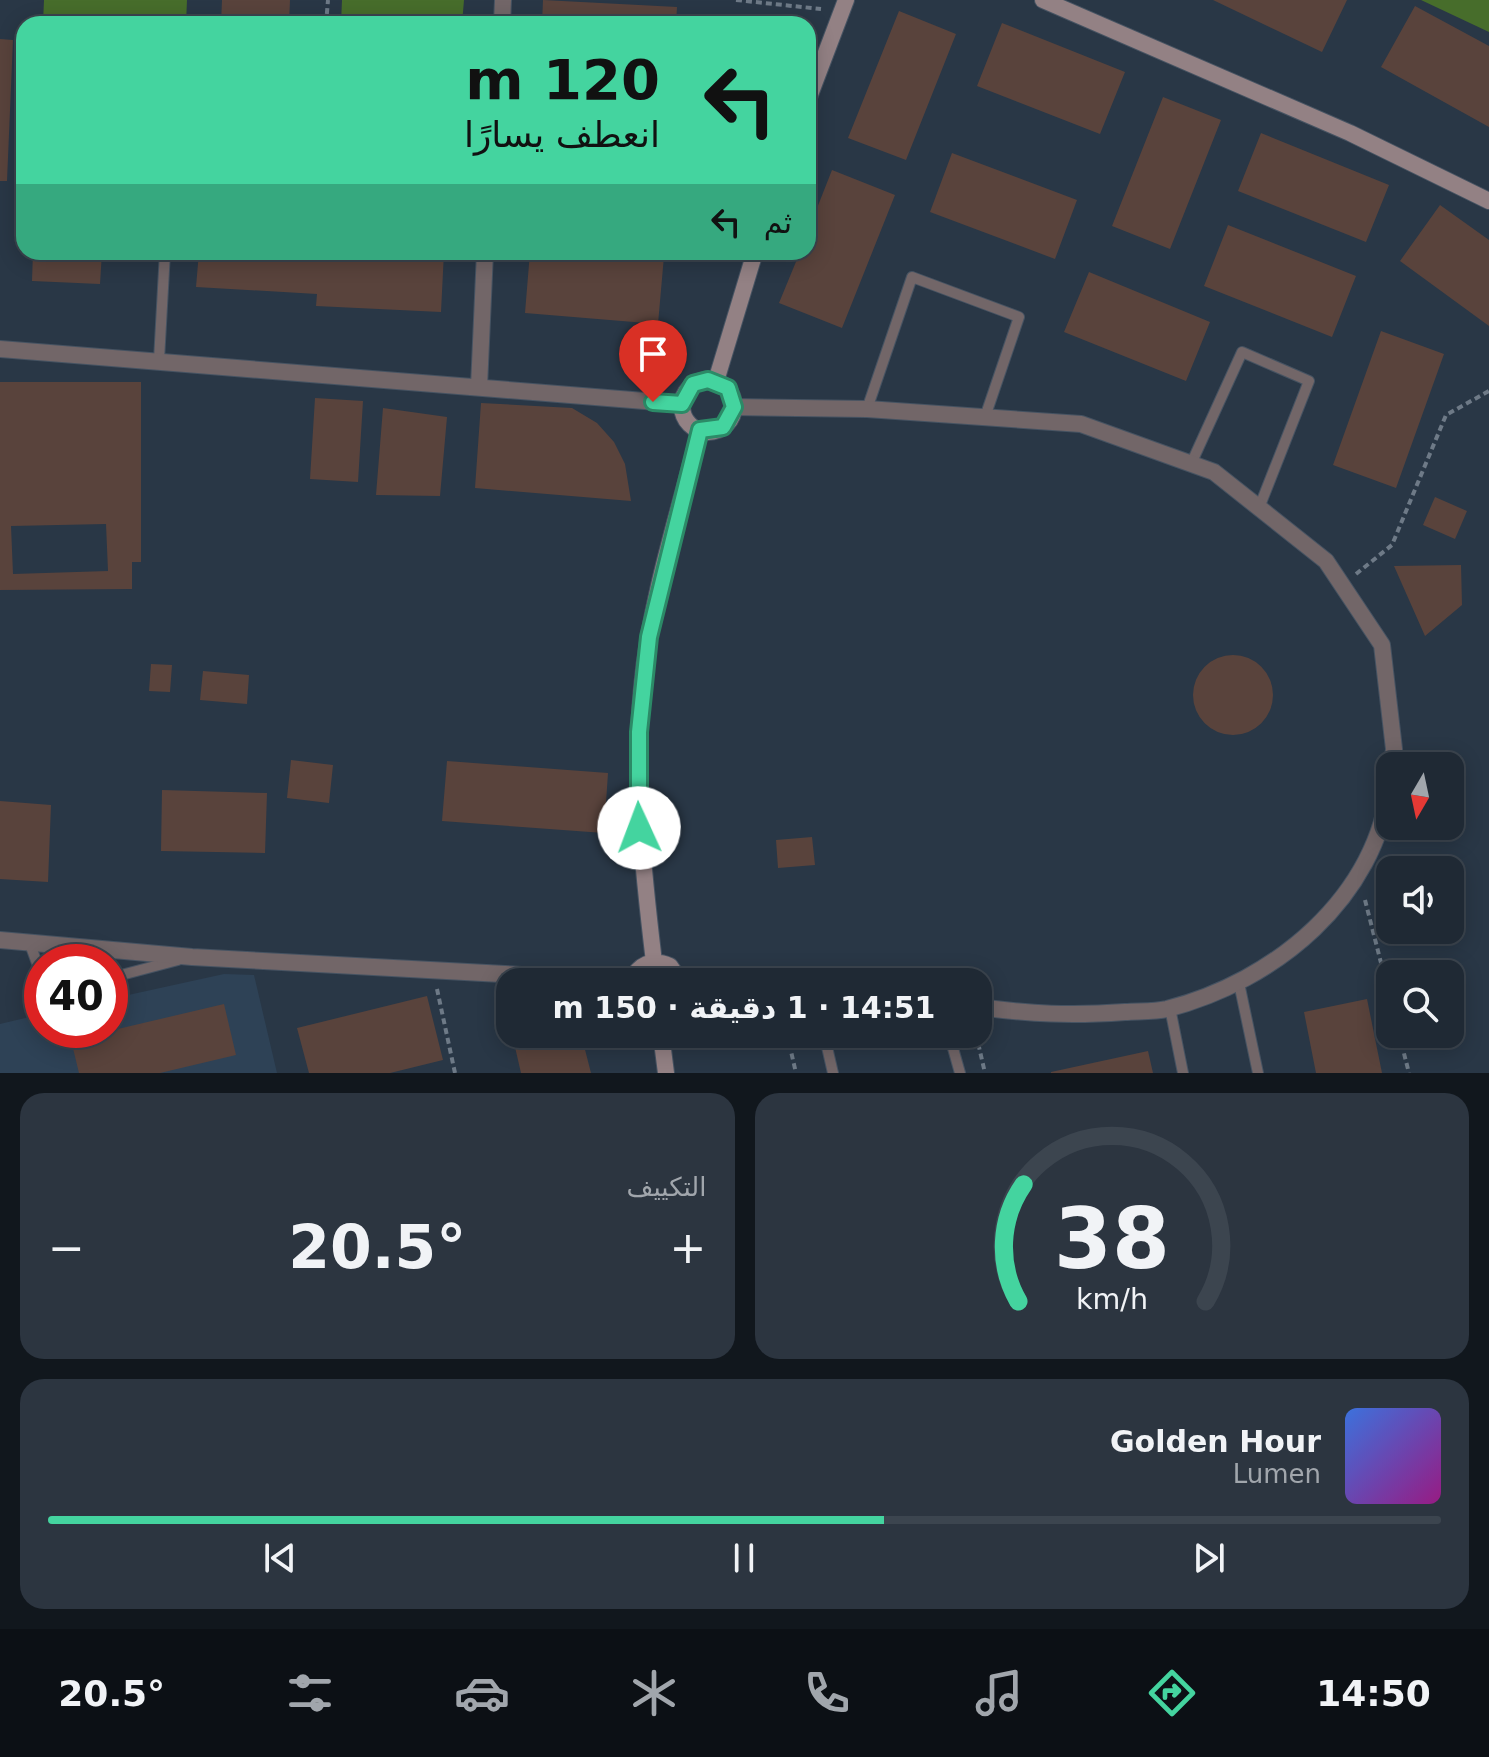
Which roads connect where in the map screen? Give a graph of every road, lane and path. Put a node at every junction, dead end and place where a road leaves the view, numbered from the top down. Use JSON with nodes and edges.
{"nodes":[{"id":1,"x":736,"y":0,"type":"edge"},
{"id":2,"x":1043,"y":0,"type":"edge"},
{"id":3,"x":844,"y":6,"type":"edge"},
{"id":4,"x":816,"y":79,"type":"edge"},
{"id":5,"x":1489,"y":201,"type":"edge"},
{"id":6,"x":165,"y":260,"type":"edge"},
{"id":7,"x":485,"y":260,"type":"edge"},
{"id":8,"x":753,"y":260,"type":"edge"},
{"id":9,"x":0,"y":349,"type":"edge"},
{"id":10,"x":159,"y":360,"type":"junction"},
{"id":11,"x":716,"y":381,"type":"junction"},
{"id":12,"x":479,"y":387,"type":"junction"},
{"id":13,"x":1489,"y":391,"type":"edge"},
{"id":14,"x":682,"y":404,"type":"junction"},
{"id":15,"x":734,"y":407,"type":"junction"},
{"id":16,"x":867,"y":409,"type":"junction"},
{"id":17,"x":985,"y":417,"type":"junction"},
{"id":18,"x":700,"y":430,"type":"junction"},
{"id":19,"x":1191,"y":464,"type":"junction"},
{"id":20,"x":1259,"y":508,"type":"junction"},
{"id":21,"x":1341,"y":585,"type":"junction"},
{"id":22,"x":1394,"y":752,"type":"edge"},
{"id":23,"x":1376,"y":838,"type":"edge"},
{"id":24,"x":1359,"y":875,"type":"junction"},
{"id":25,"x":0,"y":940,"type":"edge"},
{"id":26,"x":30,"y":944,"type":"edge"},
{"id":27,"x":128,"y":952,"type":"edge"},
{"id":28,"x":192,"y":957,"type":"junction"},
{"id":29,"x":1380,"y":960,"type":"edge"},
{"id":30,"x":654,"y":962,"type":"junction"},
{"id":31,"x":639,"y":968,"type":"edge"},
{"id":32,"x":671,"y":968,"type":"edge"},
{"id":33,"x":433,"y":970,"type":"junction"},
{"id":34,"x":128,"y":973,"type":"edge"},
{"id":35,"x":496,"y":974,"type":"edge"},
{"id":36,"x":1239,"y":983,"type":"junction"},
{"id":37,"x":1170,"y":1008,"type":"junction"},
{"id":38,"x":992,"y":1009,"type":"edge"},
{"id":39,"x":663,"y":1048,"type":"edge"},
{"id":40,"x":790,"y":1048,"type":"edge"},
{"id":41,"x":827,"y":1048,"type":"edge"},
{"id":42,"x":953,"y":1048,"type":"edge"},
{"id":43,"x":979,"y":1048,"type":"edge"},
{"id":44,"x":1403,"y":1048,"type":"edge"},
{"id":45,"x":455,"y":1073,"type":"edge"},
{"id":46,"x":666,"y":1073,"type":"edge"},
{"id":47,"x":796,"y":1073,"type":"edge"},
{"id":48,"x":833,"y":1073,"type":"edge"},
{"id":49,"x":960,"y":1073,"type":"edge"},
{"id":50,"x":985,"y":1073,"type":"edge"},
{"id":51,"x":1183,"y":1073,"type":"edge"},
{"id":52,"x":1258,"y":1073,"type":"edge"},
{"id":53,"x":1409,"y":1073,"type":"edge"}],
"edges":[{"from":1,"to":3,"type":"path"},
{"from":2,"to":5,"type":"street"},
{"from":3,"to":4,"type":"street"},
{"from":6,"to":10,"type":"lane"},
{"from":7,"to":12,"type":"street"},
{"from":8,"to":11,"type":"street"},
{"from":9,"to":10,"type":"street"},
{"from":10,"to":12,"type":"street"},
{"from":11,"to":14,"type":"street"},
{"from":11,"to":15,"type":"street"},
{"from":12,"to":14,"type":"street"},
{"from":13,"to":21,"type":"path"},
{"from":14,"to":18,"type":"street"},
{"from":15,"to":16,"type":"street"},
{"from":15,"to":18,"type":"street"},
{"from":16,"to":17,"type":"street"},
{"from":16,"to":17,"type":"lane"},
{"from":17,"to":19,"type":"street"},
{"from":18,"to":30,"type":"street"},
{"from":19,"to":20,"type":"street"},
{"from":19,"to":20,"type":"lane"},
{"from":20,"to":21,"type":"street"},
{"from":21,"to":22,"type":"street"},
{"from":23,"to":24,"type":"street"},
{"from":24,"to":29,"type":"path"},
{"from":24,"to":36,"type":"street"},
{"from":25,"to":26,"type":"street"},
{"from":27,"to":28,"type":"street"},
{"from":28,"to":33,"type":"street"},
{"from":28,"to":34,"type":"lane"},
{"from":30,"to":31,"type":"street"},
{"from":30,"to":32,"type":"street"},
{"from":33,"to":35,"type":"street"},
{"from":33,"to":45,"type":"path"},
{"from":36,"to":37,"type":"street"},
{"from":36,"to":52,"type":"lane"},
{"from":37,"to":38,"type":"street"},
{"from":37,"to":51,"type":"lane"},
{"from":39,"to":46,"type":"street"},
{"from":40,"to":47,"type":"path"},
{"from":41,"to":48,"type":"lane"},
{"from":42,"to":49,"type":"lane"},
{"from":43,"to":50,"type":"path"},
{"from":44,"to":53,"type":"path"}]}
